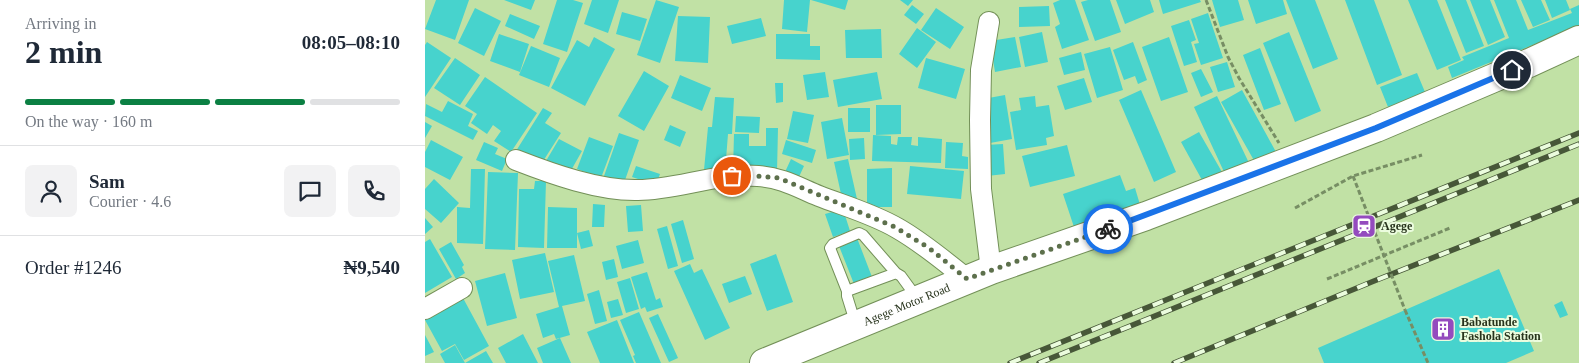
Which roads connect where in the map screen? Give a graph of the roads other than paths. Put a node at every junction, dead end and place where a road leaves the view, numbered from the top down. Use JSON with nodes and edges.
{"nodes":[{"id":1,"x":989,"y":22,"type":"dead end"},
{"id":2,"x":1579,"y":40,"type":"edge"},
{"id":3,"x":516,"y":160,"type":"dead end"},
{"id":4,"x":896,"y":273,"type":"junction"},
{"id":5,"x":979,"y":274,"type":"junction"},
{"id":6,"x":462,"y":288,"type":"dead end"},
{"id":7,"x":847,"y":291,"type":"junction"},
{"id":8,"x":918,"y":299,"type":"junction"},
{"id":9,"x":425,"y":308,"type":"edge"},
{"id":10,"x":856,"y":325,"type":"junction"},
{"id":11,"x":764,"y":363,"type":"edge"}],
"edges":[{"from":1,"to":5,"type":"street"},
{"from":2,"to":5,"type":"main road","name":"Agege Motor Road"},
{"from":3,"to":5,"type":"street"},
{"from":4,"to":7,"type":"lane"},
{"from":4,"to":7,"type":"lane"},
{"from":4,"to":8,"type":"lane"},
{"from":5,"to":8,"type":"main road","name":"Agege Motor Road"},
{"from":6,"to":9,"type":"street"},
{"from":7,"to":10,"type":"lane"},
{"from":8,"to":10,"type":"main road","name":"Agege Motor Road"},
{"from":10,"to":11,"type":"main road","name":"Agege Motor Road"}]}
